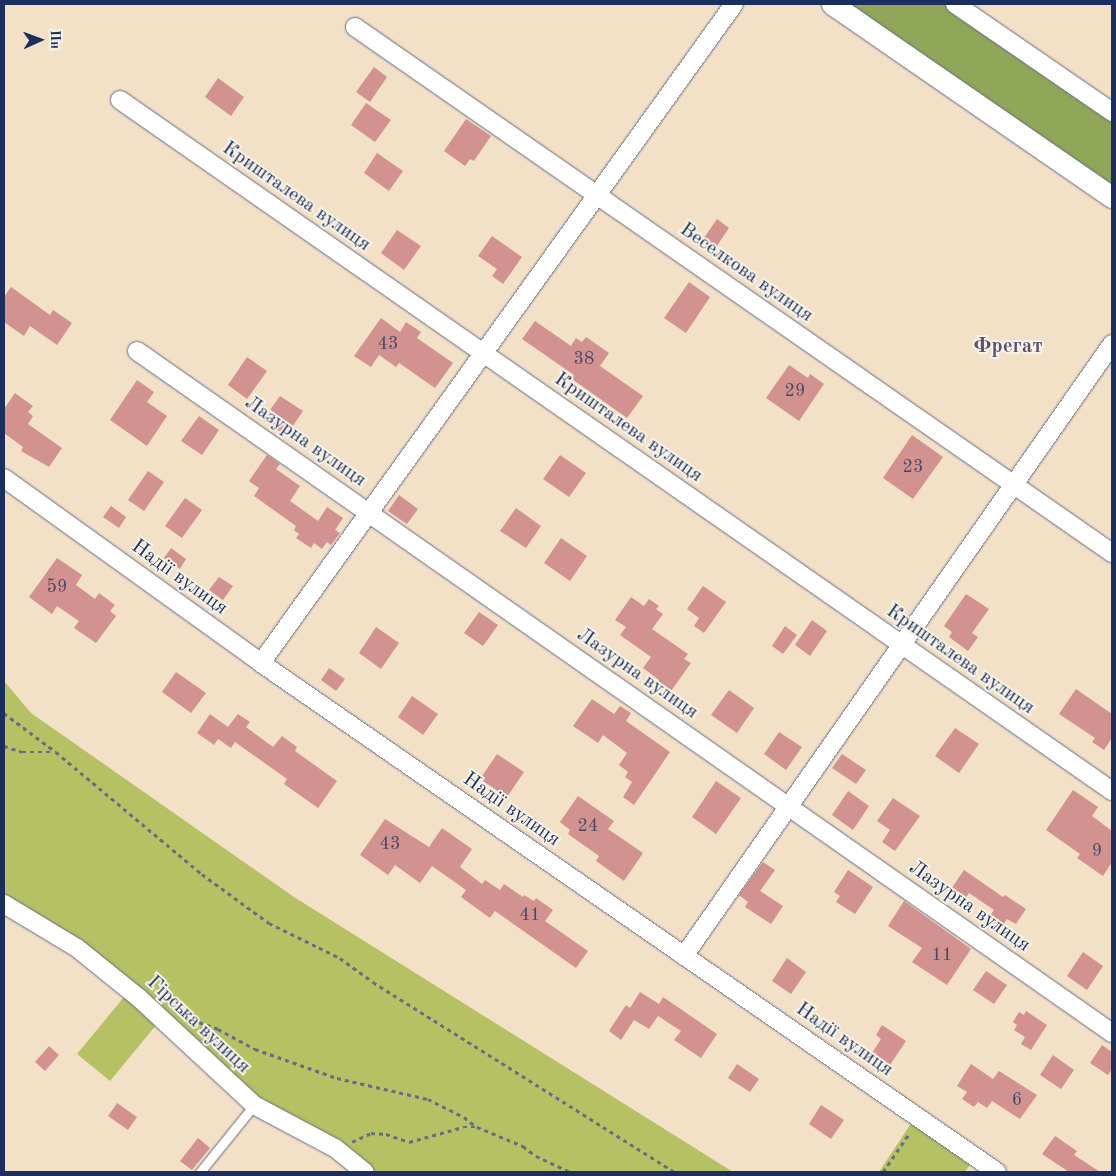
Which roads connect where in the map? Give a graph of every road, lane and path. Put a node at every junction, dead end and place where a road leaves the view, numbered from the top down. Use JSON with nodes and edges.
{"nodes":[{"id":1,"x":734,"y":4,"type":"edge"},
{"id":2,"x":832,"y":4,"type":"edge"},
{"id":3,"x":955,"y":4,"type":"edge"},
{"id":4,"x":355,"y":27,"type":"dead end"},
{"id":5,"x":120,"y":100,"type":"dead end"},
{"id":6,"x":1112,"y":112,"type":"edge"},
{"id":7,"x":597,"y":195,"type":"junction"},
{"id":8,"x":1112,"y":197,"type":"edge"},
{"id":9,"x":1112,"y":344,"type":"edge"},
{"id":10,"x":138,"y":351,"type":"dead end"},
{"id":11,"x":483,"y":353,"type":"junction"},
{"id":12,"x":4,"y":478,"type":"edge"},
{"id":13,"x":1014,"y":485,"type":"junction"},
{"id":14,"x":369,"y":513,"type":"junction"},
{"id":15,"x":1112,"y":553,"type":"edge"},
{"id":16,"x":902,"y":645,"type":"junction"},
{"id":17,"x":261,"y":663,"type":"junction"},
{"id":18,"x":4,"y":713,"type":"edge"},
{"id":19,"x":4,"y":746,"type":"edge"},
{"id":20,"x":56,"y":752,"type":"junction"},
{"id":21,"x":1112,"y":792,"type":"edge"},
{"id":22,"x":789,"y":806,"type":"junction"},
{"id":23,"x":4,"y":904,"type":"edge"},
{"id":24,"x":684,"y":956,"type":"junction"},
{"id":25,"x":178,"y":1014,"type":"dead end"},
{"id":26,"x":1112,"y":1033,"type":"edge"},
{"id":27,"x":254,"y":1105,"type":"junction"},
{"id":28,"x":919,"y":1118,"type":"junction"},
{"id":29,"x":478,"y":1127,"type":"junction"},
{"id":30,"x":346,"y":1142,"type":"dead end"},
{"id":31,"x":200,"y":1172,"type":"edge"},
{"id":32,"x":365,"y":1172,"type":"edge"},
{"id":33,"x":570,"y":1172,"type":"edge"},
{"id":34,"x":674,"y":1172,"type":"edge"},
{"id":35,"x":884,"y":1172,"type":"edge"},
{"id":36,"x":997,"y":1172,"type":"edge"}],
"edges":[{"from":1,"to":7,"type":"street"},
{"from":2,"to":8,"type":"street"},
{"from":3,"to":6,"type":"street"},
{"from":4,"to":7,"type":"street","name":"Веселкова вулиця"},
{"from":5,"to":11,"type":"street","name":"Кришталева вулиця"},
{"from":7,"to":11,"type":"street"},
{"from":7,"to":13,"type":"street","name":"Веселкова вулиця"},
{"from":9,"to":13,"type":"street"},
{"from":10,"to":14,"type":"street","name":"Лазурна вулиця"},
{"from":11,"to":14,"type":"street"},
{"from":11,"to":16,"type":"street","name":"Кришталева вулиця"},
{"from":12,"to":17,"type":"street","name":"Надії вулиця"},
{"from":13,"to":15,"type":"street","name":"Веселкова вулиця"},
{"from":13,"to":16,"type":"street"},
{"from":14,"to":17,"type":"street"},
{"from":14,"to":22,"type":"street","name":"Лазурна вулиця"},
{"from":16,"to":21,"type":"street","name":"Кришталева вулиця"},
{"from":16,"to":22,"type":"street"},
{"from":17,"to":24,"type":"street","name":"Надії вулиця"},
{"from":18,"to":20,"type":"path"},
{"from":19,"to":20,"type":"path"},
{"from":20,"to":34,"type":"path"},
{"from":22,"to":24,"type":"street"},
{"from":22,"to":26,"type":"street","name":"Лазурна вулиця"},
{"from":23,"to":27,"type":"street","name":"Гірська вулиця"},
{"from":24,"to":28,"type":"street","name":"Надії вулиця"},
{"from":25,"to":29,"type":"path"},
{"from":27,"to":31,"type":"lane"},
{"from":27,"to":32,"type":"street","name":"Гірська вулиця"},
{"from":28,"to":35,"type":"path"},
{"from":28,"to":36,"type":"street","name":"Надії вулиця"},
{"from":29,"to":30,"type":"path"},
{"from":29,"to":33,"type":"path"}]}
